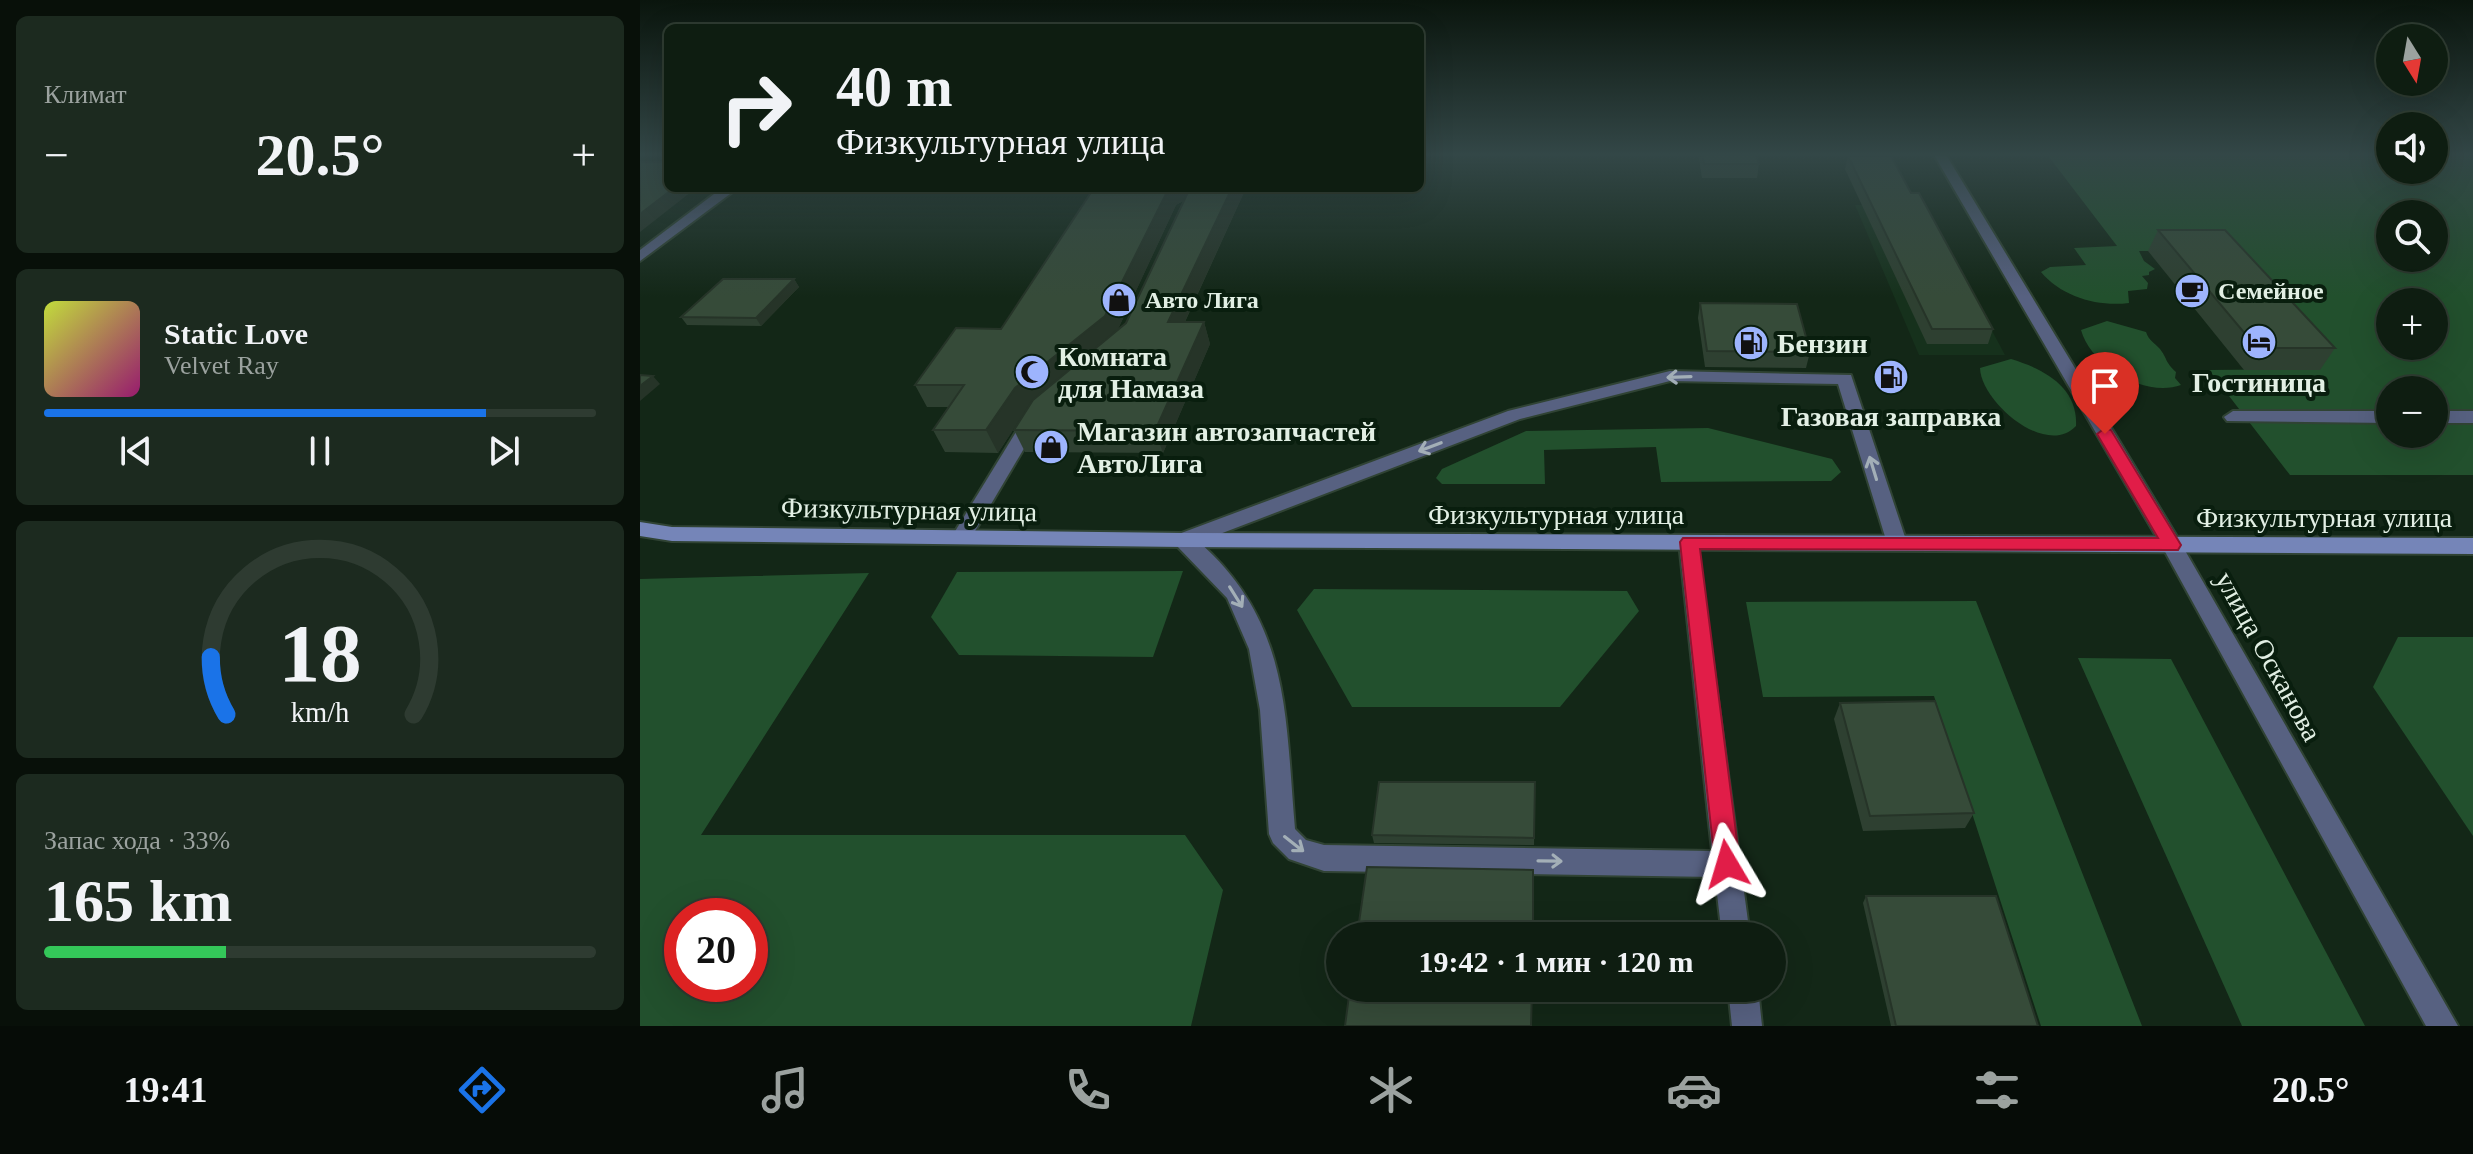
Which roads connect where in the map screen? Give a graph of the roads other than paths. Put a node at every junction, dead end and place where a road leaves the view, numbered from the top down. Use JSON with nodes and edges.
{"nodes":[{"id":1,"x":714,"y":201,"type":"edge"},
{"id":2,"x":1967,"y":201,"type":"edge"},
{"id":3,"x":640,"y":257,"type":"edge"},
{"id":4,"x":1045,"y":407,"type":"edge"},
{"id":5,"x":2233,"y":417,"type":"dead end"},
{"id":6,"x":2376,"y":417,"type":"edge"},
{"id":7,"x":2448,"y":417,"type":"edge"},
{"id":8,"x":2473,"y":417,"type":"edge"},
{"id":9,"x":640,"y":529,"type":"edge"},
{"id":10,"x":961,"y":538,"type":"junction"},
{"id":11,"x":1183,"y":540,"type":"junction"},
{"id":12,"x":1689,"y":542,"type":"junction"},
{"id":13,"x":1897,"y":543,"type":"junction"},
{"id":14,"x":2172,"y":545,"type":"junction"},
{"id":15,"x":2473,"y":546,"type":"edge"},
{"id":16,"x":1727,"y":864,"type":"junction"},
{"id":17,"x":1734,"y":922,"type":"edge"},
{"id":18,"x":1744,"y":1002,"type":"edge"},
{"id":19,"x":1747,"y":1026,"type":"edge"},
{"id":20,"x":2443,"y":1026,"type":"edge"}],
"edges":[{"from":1,"to":3,"type":"street"},
{"from":2,"to":14,"type":"street","name":"улица Осканова"},
{"from":4,"to":10,"type":"street"},
{"from":5,"to":6,"type":"street"},
{"from":7,"to":8,"type":"street"},
{"from":9,"to":10,"type":"main road","name":"Физкультурная улица"},
{"from":10,"to":11,"type":"main road","name":"Физкультурная улица"},
{"from":11,"to":12,"type":"main road","name":"Физкультурная улица"},
{"from":13,"to":11,"type":"street","one_way":true},
{"from":11,"to":16,"type":"street","one_way":true},
{"from":12,"to":13,"type":"main road","name":"Физкультурная улица"},
{"from":12,"to":16,"type":"street"},
{"from":13,"to":14,"type":"main road","name":"Физкультурная улица"},
{"from":14,"to":15,"type":"main road","name":"Физкультурная улица"},
{"from":14,"to":20,"type":"street","name":"улица Осканова"},
{"from":16,"to":17,"type":"street"},
{"from":18,"to":19,"type":"street"}]}
